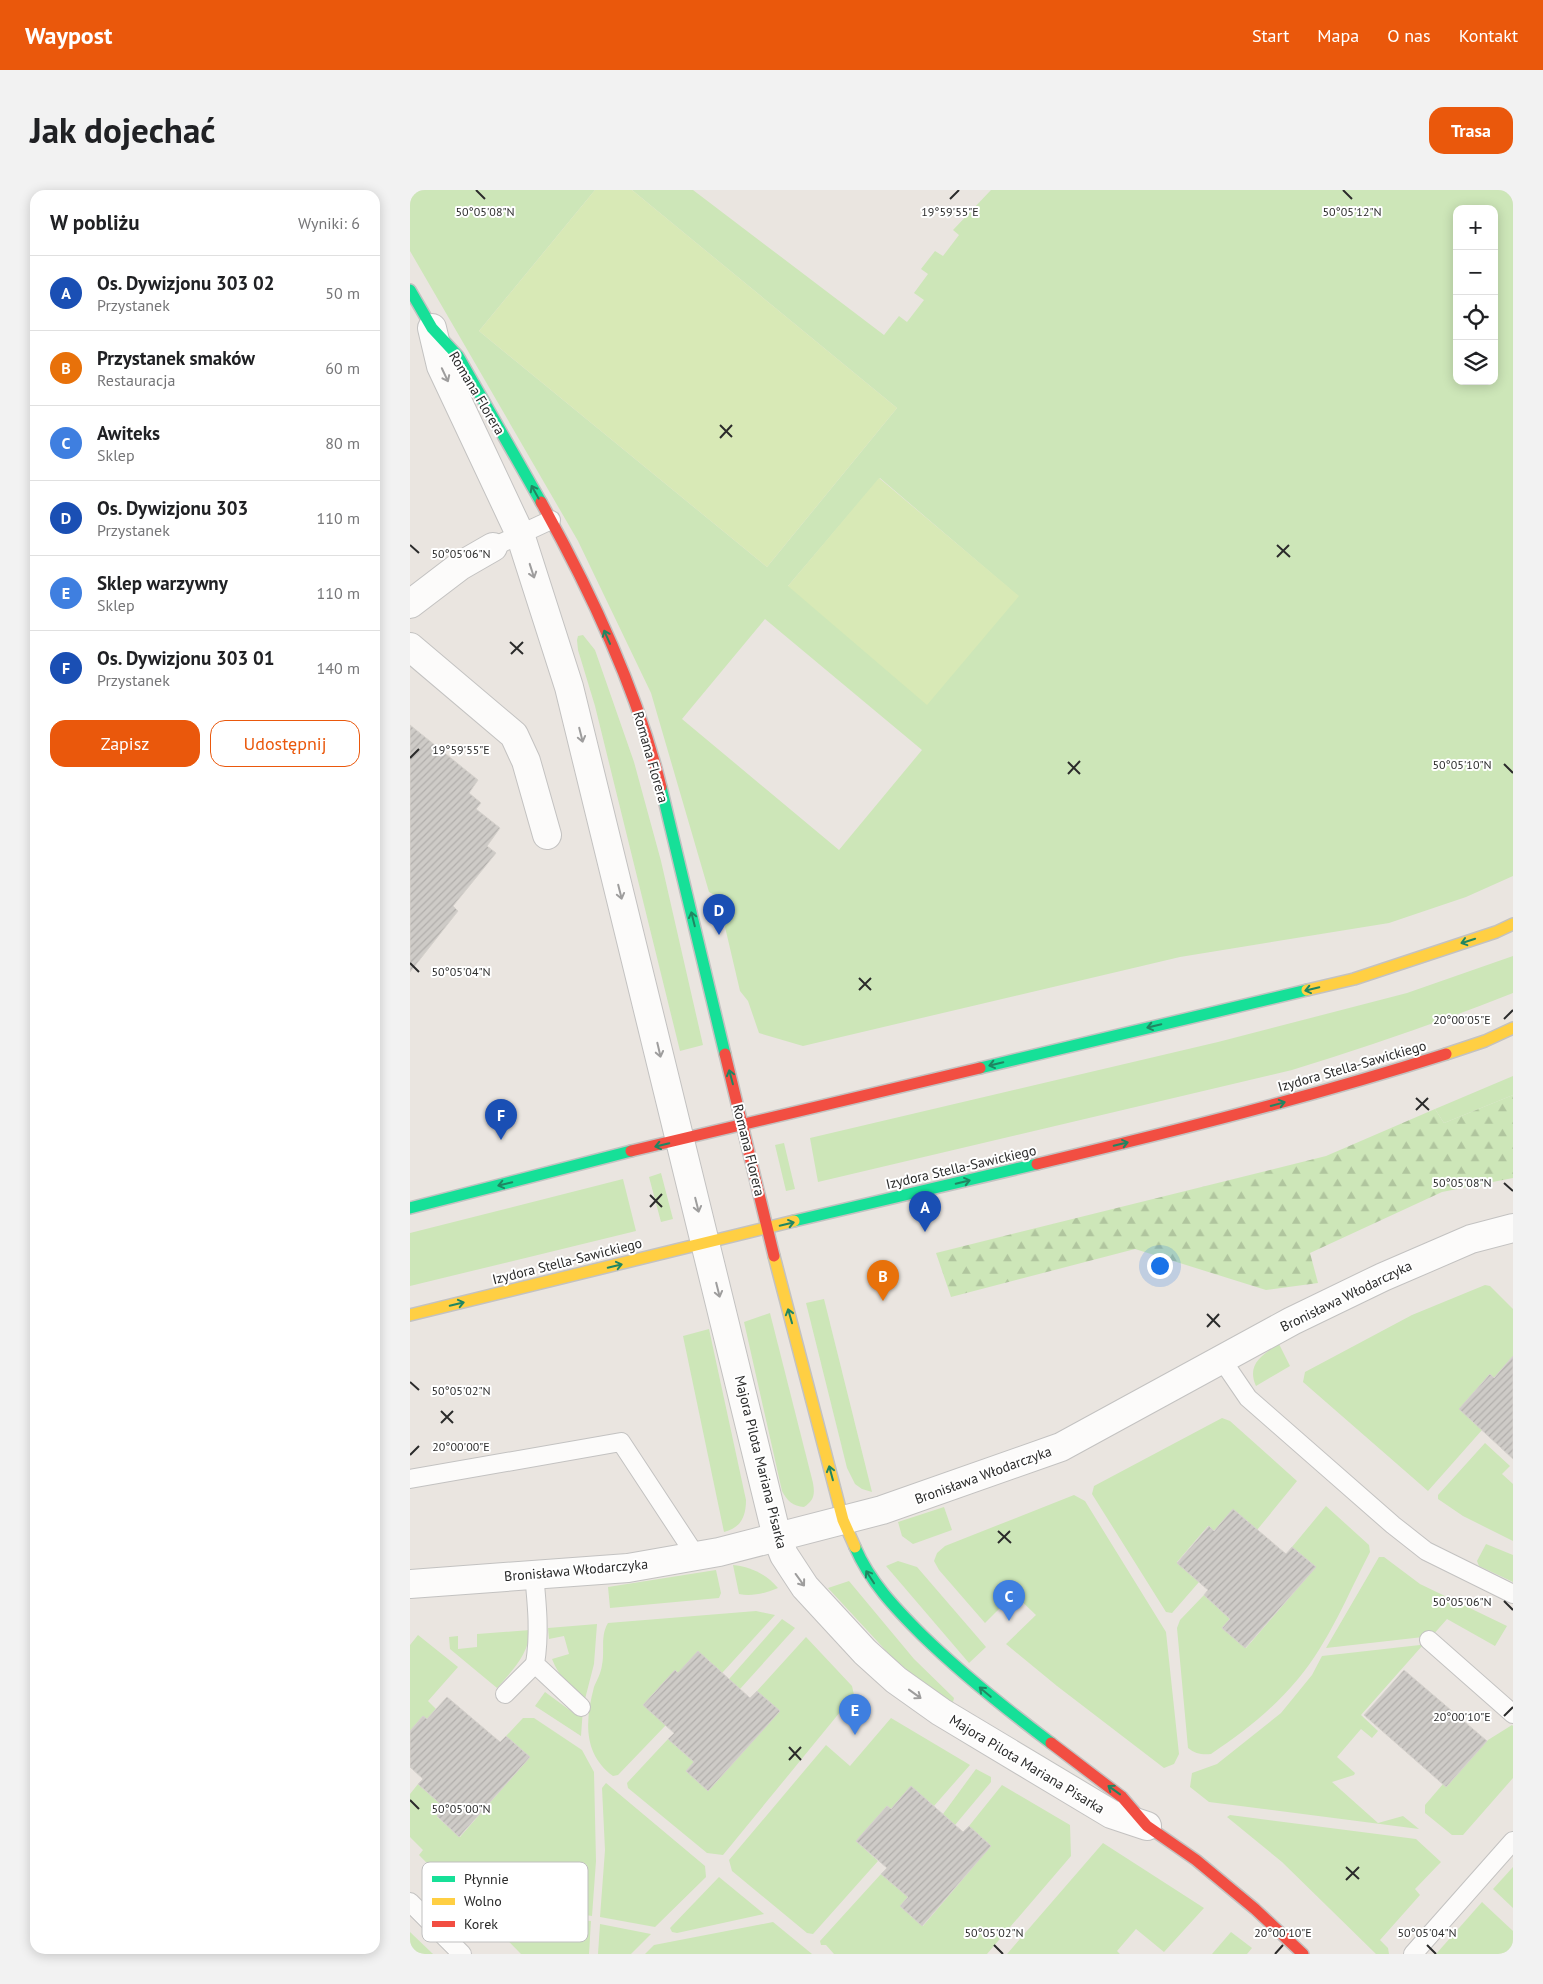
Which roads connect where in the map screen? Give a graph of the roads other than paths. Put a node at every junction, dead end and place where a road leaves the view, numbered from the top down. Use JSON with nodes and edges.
{"nodes":[{"id":1,"x":410,"y":290,"type":"edge"},
{"id":2,"x":432,"y":328,"type":"junction"},
{"id":3,"x":551,"y":520,"type":"junction"},
{"id":4,"x":520,"y":534,"type":"junction"},
{"id":5,"x":493,"y":547,"type":"joint"},
{"id":6,"x":410,"y":604,"type":"edge"},
{"id":7,"x":410,"y":647,"type":"edge"},
{"id":8,"x":546,"y":835,"type":"dead end"},
{"id":9,"x":1513,"y":924,"type":"edge"},
{"id":10,"x":1513,"y":1028,"type":"edge"},
{"id":11,"x":744,"y":1124,"type":"junction"},
{"id":12,"x":681,"y":1140,"type":"junction"},
{"id":13,"x":410,"y":1208,"type":"edge"},
{"id":14,"x":768,"y":1228,"type":"junction"},
{"id":15,"x":1513,"y":1228,"type":"edge"},
{"id":16,"x":706,"y":1242,"type":"junction"},
{"id":17,"x":410,"y":1316,"type":"edge"},
{"id":18,"x":1222,"y":1360,"type":"junction"},
{"id":19,"x":410,"y":1479,"type":"edge"},
{"id":20,"x":843,"y":1520,"type":"junction"},
{"id":21,"x":777,"y":1537,"type":"junction"},
{"id":22,"x":696,"y":1556,"type":"junction"},
{"id":23,"x":534,"y":1574,"type":"junction"},
{"id":24,"x":410,"y":1584,"type":"edge"},
{"id":25,"x":1513,"y":1594,"type":"edge"},
{"id":26,"x":1429,"y":1640,"type":"dead end"},
{"id":27,"x":535,"y":1664,"type":"junction"},
{"id":28,"x":505,"y":1694,"type":"dead end"},
{"id":29,"x":581,"y":1707,"type":"dead end"},
{"id":30,"x":1513,"y":1714,"type":"edge"},
{"id":31,"x":1147,"y":1826,"type":"junction"},
{"id":32,"x":1513,"y":1841,"type":"edge"},
{"id":33,"x":410,"y":1902,"type":"edge"},
{"id":34,"x":422,"y":1914,"type":"edge"},
{"id":35,"x":450,"y":1942,"type":"edge"},
{"id":36,"x":462,"y":1954,"type":"edge"},
{"id":37,"x":1303,"y":1954,"type":"edge"},
{"id":38,"x":1414,"y":1954,"type":"edge"}],
"edges":[{"from":1,"to":2,"type":"main road","name":"Romana Florera"},
{"from":3,"to":2,"type":"main road","name":"Romana Florera","one_way":true},
{"from":2,"to":4,"type":"street","name":"Romana Florera","one_way":true},
{"from":3,"to":4,"type":"lane"},
{"from":11,"to":3,"type":"main road","name":"Romana Florera","one_way":true},
{"from":4,"to":5,"type":"lane"},
{"from":4,"to":12,"type":"street","name":"Romana Florera","one_way":true},
{"from":5,"to":6,"type":"street"},
{"from":7,"to":8,"type":"street"},
{"from":9,"to":11,"type":"main road","one_way":true},
{"from":14,"to":10,"type":"main road","name":"Izydora Stella-Sawickiego","one_way":true},
{"from":11,"to":12,"type":"main road"},
{"from":11,"to":14,"type":"main road","name":"Romana Florera"},
{"from":12,"to":13,"type":"main road","one_way":true},
{"from":12,"to":16,"type":"street","name":"Romana Florera","one_way":true},
{"from":14,"to":16,"type":"main road","name":"Izydora Stella-Sawickiego"},
{"from":20,"to":14,"type":"main road","name":"Majora Pilota Mariana Pisarka","one_way":true},
{"from":15,"to":18,"type":"street","name":"Bronisława Włodarczyka"},
{"from":17,"to":16,"type":"main road","name":"Izydora Stella-Sawickiego","one_way":true},
{"from":16,"to":21,"type":"street","name":"Majora Pilota Mariana Pisarka","one_way":true},
{"from":18,"to":20,"type":"street","name":"Bronisława Włodarczyka"},
{"from":18,"to":25,"type":"lane"},
{"from":19,"to":22,"type":"lane"},
{"from":20,"to":21,"type":"street","name":"Bronisława Włodarczyka"},
{"from":31,"to":20,"type":"main road","name":"Majora Pilota Mariana Pisarka","one_way":true},
{"from":21,"to":22,"type":"street","name":"Bronisława Włodarczyka"},
{"from":21,"to":31,"type":"street","name":"Majora Pilota Mariana Pisarka","one_way":true},
{"from":22,"to":23,"type":"street","name":"Bronisława Włodarczyka"},
{"from":23,"to":24,"type":"street","name":"Bronisława Włodarczyka"},
{"from":23,"to":27,"type":"lane"},
{"from":26,"to":30,"type":"lane"},
{"from":27,"to":28,"type":"lane"},
{"from":27,"to":29,"type":"lane"},
{"from":31,"to":37,"type":"main road","name":"Majora Pilota Mariana Pisarka"},
{"from":32,"to":38,"type":"lane"},
{"from":33,"to":34,"type":"lane"},
{"from":35,"to":36,"type":"lane"}]}
